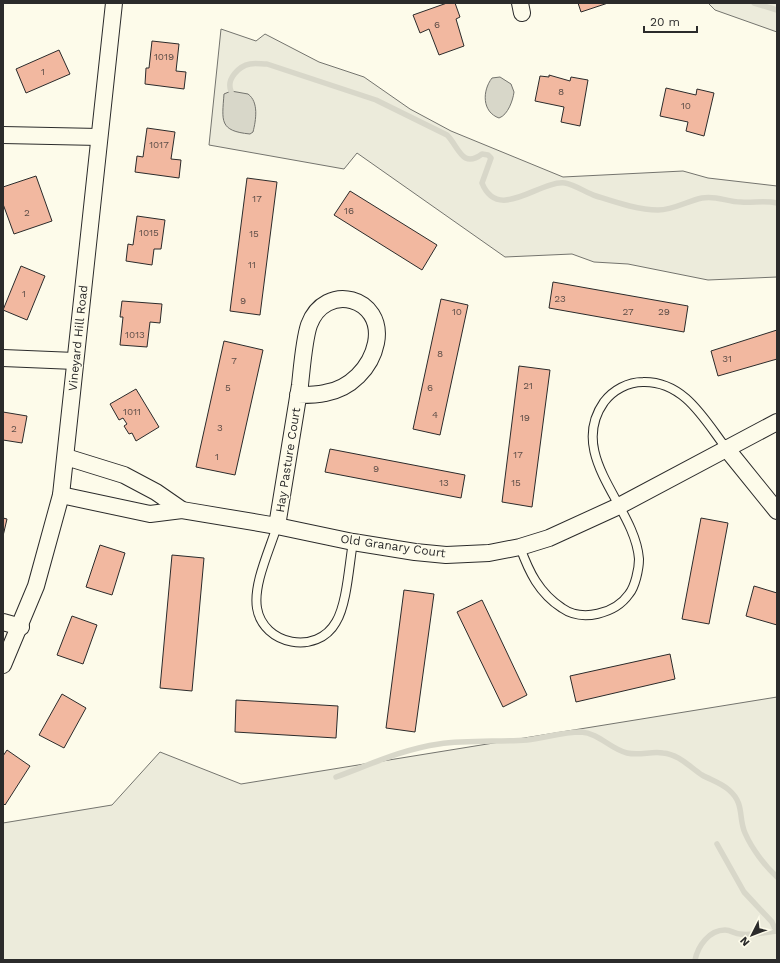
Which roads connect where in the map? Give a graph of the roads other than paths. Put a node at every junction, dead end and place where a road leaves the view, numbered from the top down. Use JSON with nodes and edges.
{"nodes":[{"id":1,"x":114,"y":3,"type":"edge"},
{"id":2,"x":3,"y":135,"type":"edge"},
{"id":3,"x":99,"y":137,"type":"junction"},
{"id":4,"x":3,"y":358,"type":"edge"},
{"id":5,"x":75,"y":361,"type":"junction"},
{"id":6,"x":298,"y":395,"type":"junction"},
{"id":7,"x":777,"y":422,"type":"edge"},
{"id":8,"x":726,"y":448,"type":"junction"},
{"id":9,"x":66,"y":456,"type":"junction"},
{"id":10,"x":61,"y":495,"type":"junction"},
{"id":11,"x":619,"y":506,"type":"junction"},
{"id":12,"x":182,"y":510,"type":"junction"},
{"id":13,"x":777,"y":511,"type":"edge"},
{"id":14,"x":277,"y":526,"type":"junction"},
{"id":15,"x":353,"y":542,"type":"junction"},
{"id":16,"x":520,"y":547,"type":"junction"},
{"id":17,"x":3,"y":622,"type":"edge"},
{"id":18,"x":21,"y":627,"type":"junction"},
{"id":19,"x":3,"y":665,"type":"edge"}],
"edges":[{"from":1,"to":3,"type":"street","name":"Vineyard Hill Road"},
{"from":2,"to":3,"type":"street"},
{"from":3,"to":5,"type":"street","name":"Vineyard Hill Road"},
{"from":4,"to":5,"type":"street"},
{"from":5,"to":9,"type":"street","name":"Vineyard Hill Road"},
{"from":6,"to":6,"type":"street","name":"Hay Pasture Court"},
{"from":6,"to":14,"type":"street","name":"Hay Pasture Court"},
{"from":7,"to":8,"type":"street","name":"Old Granary Court"},
{"from":8,"to":11,"type":"street","name":"Old Granary Court"},
{"from":8,"to":11,"type":"lane"},
{"from":8,"to":13,"type":"street"},
{"from":9,"to":10,"type":"street","name":"Vineyard Hill Road"},
{"from":9,"to":12,"type":"street","name":"Old Granary Court"},
{"from":10,"to":12,"type":"street","name":"Old Granary Court"},
{"from":10,"to":18,"type":"street","name":"Vineyard Hill Road"},
{"from":11,"to":16,"type":"street","name":"Old Granary Court"},
{"from":11,"to":16,"type":"lane"},
{"from":12,"to":14,"type":"street","name":"Old Granary Court"},
{"from":14,"to":15,"type":"street","name":"Old Granary Court"},
{"from":14,"to":15,"type":"lane"},
{"from":15,"to":16,"type":"street","name":"Old Granary Court"},
{"from":17,"to":18,"type":"street"},
{"from":18,"to":19,"type":"street","name":"Vineyard Hill Road"}]}
